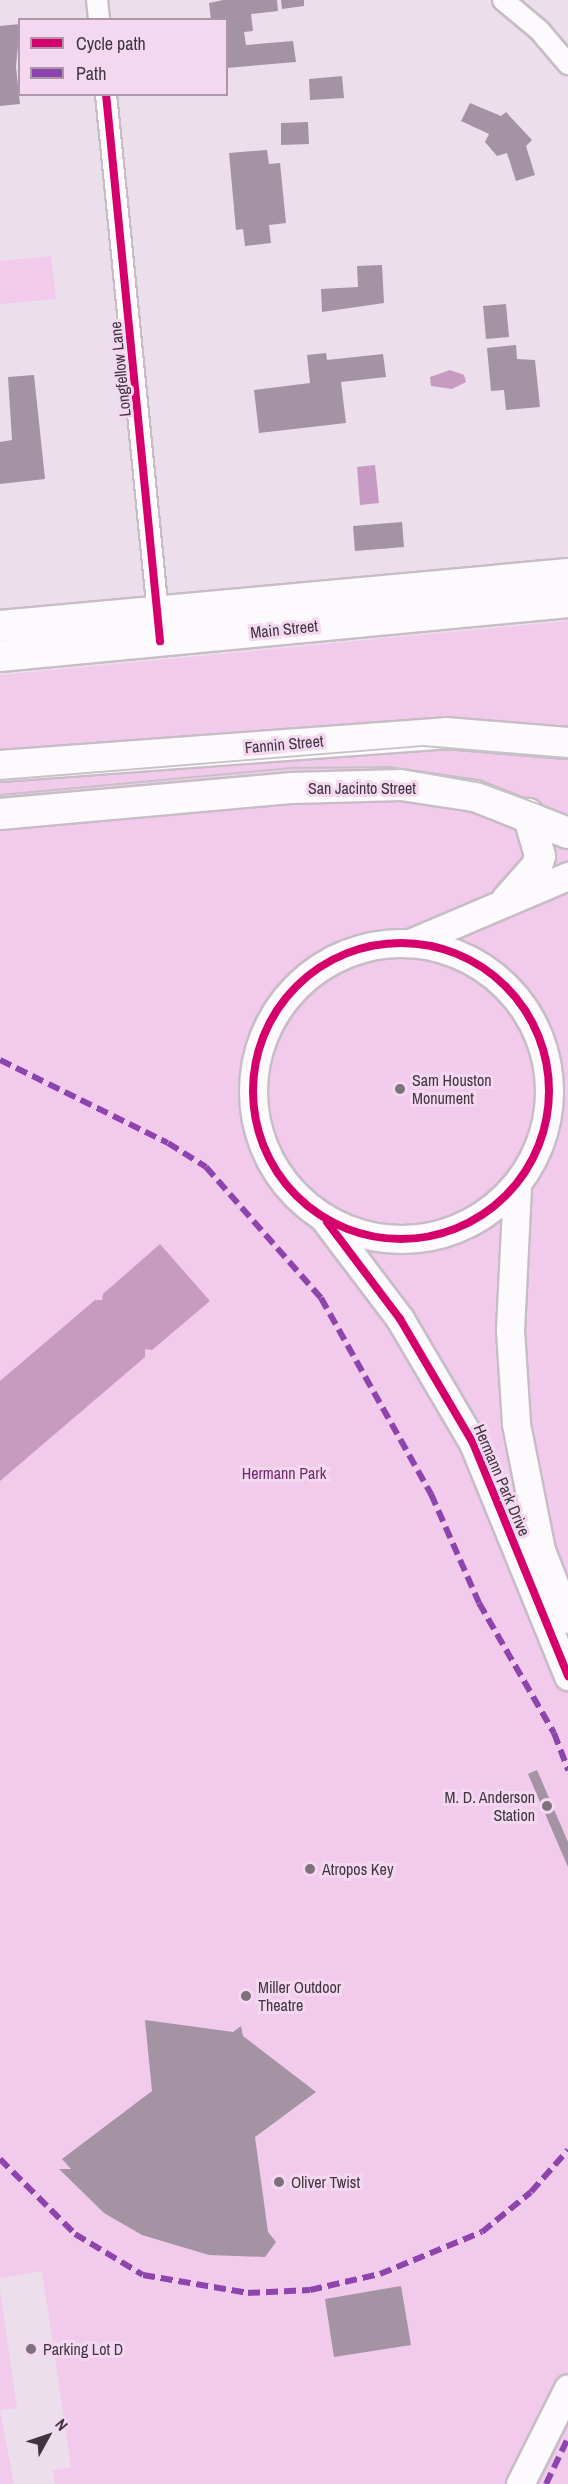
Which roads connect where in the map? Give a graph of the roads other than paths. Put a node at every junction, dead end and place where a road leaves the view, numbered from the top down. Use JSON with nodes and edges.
{"nodes":[{"id":1,"x":98,"y":0,"type":"edge"},
{"id":2,"x":503,"y":0,"type":"edge"},
{"id":3,"x":99,"y":18,"type":"edge"},
{"id":4,"x":568,"y":64,"type":"edge"},
{"id":5,"x":106,"y":96,"type":"edge"},
{"id":6,"x":568,"y":574,"type":"edge"},
{"id":7,"x":568,"y":602,"type":"edge"},
{"id":8,"x":0,"y":626,"type":"edge"},
{"id":9,"x":160,"y":627,"type":"junction"},
{"id":10,"x":0,"y":656,"type":"edge"},
{"id":11,"x":568,"y":743,"type":"edge"},
{"id":12,"x":0,"y":766,"type":"edge"},
{"id":13,"x":0,"y":814,"type":"edge"},
{"id":14,"x":528,"y":814,"type":"junction"},
{"id":15,"x":568,"y":833,"type":"edge"},
{"id":16,"x":568,"y":876,"type":"edge"},
{"id":17,"x":507,"y":900,"type":"junction"},
{"id":18,"x":410,"y":943,"type":"junction"},
{"id":19,"x":568,"y":1064,"type":"edge"},
{"id":20,"x":550,"y":1094,"type":"junction"},
{"id":21,"x":517,"y":1187,"type":"junction"},
{"id":22,"x":326,"y":1220,"type":"junction"},
{"id":23,"x":568,"y":1619,"type":"edge"},
{"id":24,"x":568,"y":1676,"type":"edge"},
{"id":25,"x":568,"y":2388,"type":"edge"},
{"id":26,"x":520,"y":2484,"type":"edge"}],
"edges":[{"from":1,"to":3,"type":"street"},
{"from":2,"to":4,"type":"street"},
{"from":5,"to":9,"type":"street","name":"Longfellow Lane"},
{"from":6,"to":9,"type":"main road","name":"Main Street"},
{"from":7,"to":9,"type":"main road","name":"Main Street"},
{"from":8,"to":9,"type":"main road","name":"Main Street"},
{"from":9,"to":10,"type":"main road","name":"Main Street"},
{"from":11,"to":12,"type":"main road","name":"Fannin Street"},
{"from":13,"to":14,"type":"main road","name":"San Jacinto Street"},
{"from":14,"to":15,"type":"main road","name":"San Jacinto Street"},
{"from":14,"to":17,"type":"main road"},
{"from":16,"to":17,"type":"street"},
{"from":17,"to":18,"type":"street"},
{"from":18,"to":20,"type":"street"},
{"from":18,"to":22,"type":"street"},
{"from":19,"to":20,"type":"street"},
{"from":20,"to":21,"type":"street"},
{"from":21,"to":22,"type":"street"},
{"from":21,"to":23,"type":"street","name":"Hermann Park Drive"},
{"from":22,"to":24,"type":"street","name":"Hermann Park Drive"},
{"from":25,"to":26,"type":"street"}]}
